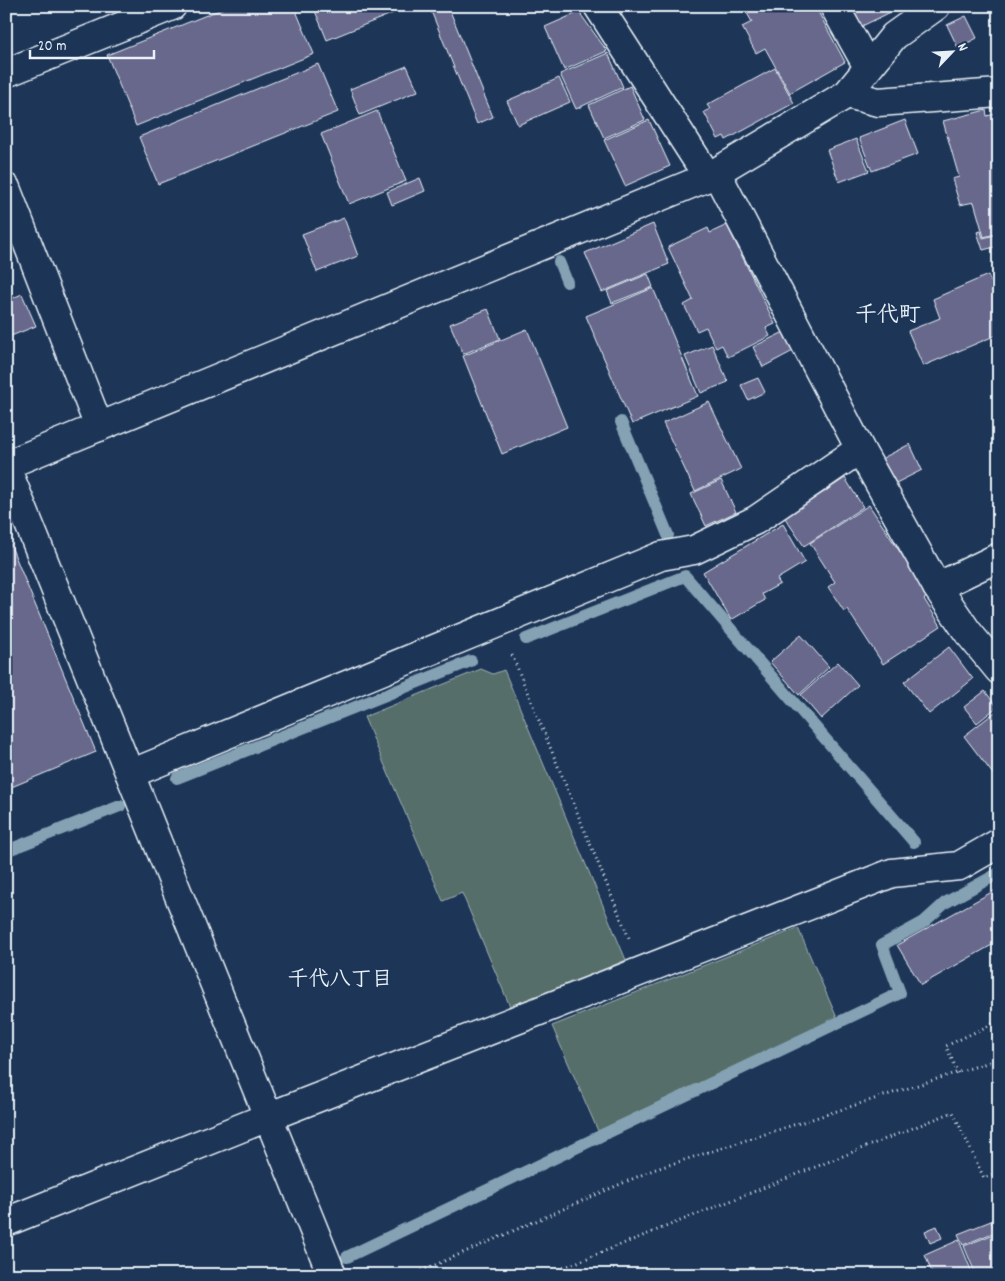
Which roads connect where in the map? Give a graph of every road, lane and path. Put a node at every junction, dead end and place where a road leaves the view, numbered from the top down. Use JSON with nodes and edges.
{"nodes":[{"id":1,"x":172,"y":6,"type":"edge"},
{"id":2,"x":598,"y":6,"type":"edge"},
{"id":3,"x":834,"y":6,"type":"edge"},
{"id":4,"x":936,"y":6,"type":"edge"},
{"id":5,"x":868,"y":67,"type":"junction"},
{"id":6,"x":6,"y":73,"type":"edge"},
{"id":7,"x":999,"y":93,"type":"edge"},
{"id":8,"x":847,"y":94,"type":"junction"},
{"id":9,"x":712,"y":174,"type":"junction"},
{"id":10,"x":6,"y":188,"type":"edge"},
{"id":11,"x":100,"y":427,"type":"junction"},
{"id":12,"x":860,"y":449,"type":"junction"},
{"id":13,"x":6,"y":466,"type":"edge"},
{"id":14,"x":999,"y":557,"type":"edge"},
{"id":15,"x":937,"y":587,"type":"junction"},
{"id":16,"x":498,"y":622,"type":"junction"},
{"id":17,"x":999,"y":670,"type":"edge"},
{"id":18,"x":130,"y":774,"type":"junction"},
{"id":19,"x":999,"y":843,"type":"edge"},
{"id":20,"x":642,"y":970,"type":"junction"},
{"id":21,"x":996,"y":1022,"type":"dead end"},
{"id":22,"x":999,"y":1060,"type":"edge"},
{"id":23,"x":958,"y":1073,"type":"junction"},
{"id":24,"x":268,"y":1117,"type":"junction"},
{"id":25,"x":999,"y":1172,"type":"edge"},
{"id":26,"x":6,"y":1222,"type":"edge"},
{"id":27,"x":332,"y":1275,"type":"edge"},
{"id":28,"x":412,"y":1275,"type":"edge"},
{"id":29,"x":545,"y":1275,"type":"edge"}],
"edges":[{"from":1,"to":6,"type":"street"},
{"from":2,"to":9,"type":"street"},
{"from":3,"to":5,"type":"street"},
{"from":4,"to":5,"type":"street"},
{"from":5,"to":8,"type":"street"},
{"from":7,"to":8,"type":"street"},
{"from":8,"to":9,"type":"street"},
{"from":9,"to":11,"type":"street"},
{"from":9,"to":12,"type":"street"},
{"from":10,"to":11,"type":"street"},
{"from":11,"to":13,"type":"street"},
{"from":12,"to":15,"type":"street"},
{"from":12,"to":16,"type":"street"},
{"from":13,"to":18,"type":"street"},
{"from":14,"to":15,"type":"street"},
{"from":15,"to":17,"type":"street"},
{"from":16,"to":18,"type":"street"},
{"from":16,"to":20,"type":"path"},
{"from":18,"to":24,"type":"street"},
{"from":19,"to":20,"type":"street"},
{"from":20,"to":24,"type":"street"},
{"from":21,"to":23,"type":"path"},
{"from":22,"to":23,"type":"path"},
{"from":23,"to":28,"type":"path"},
{"from":24,"to":26,"type":"street"},
{"from":24,"to":27,"type":"street"},
{"from":25,"to":29,"type":"path"}]}
